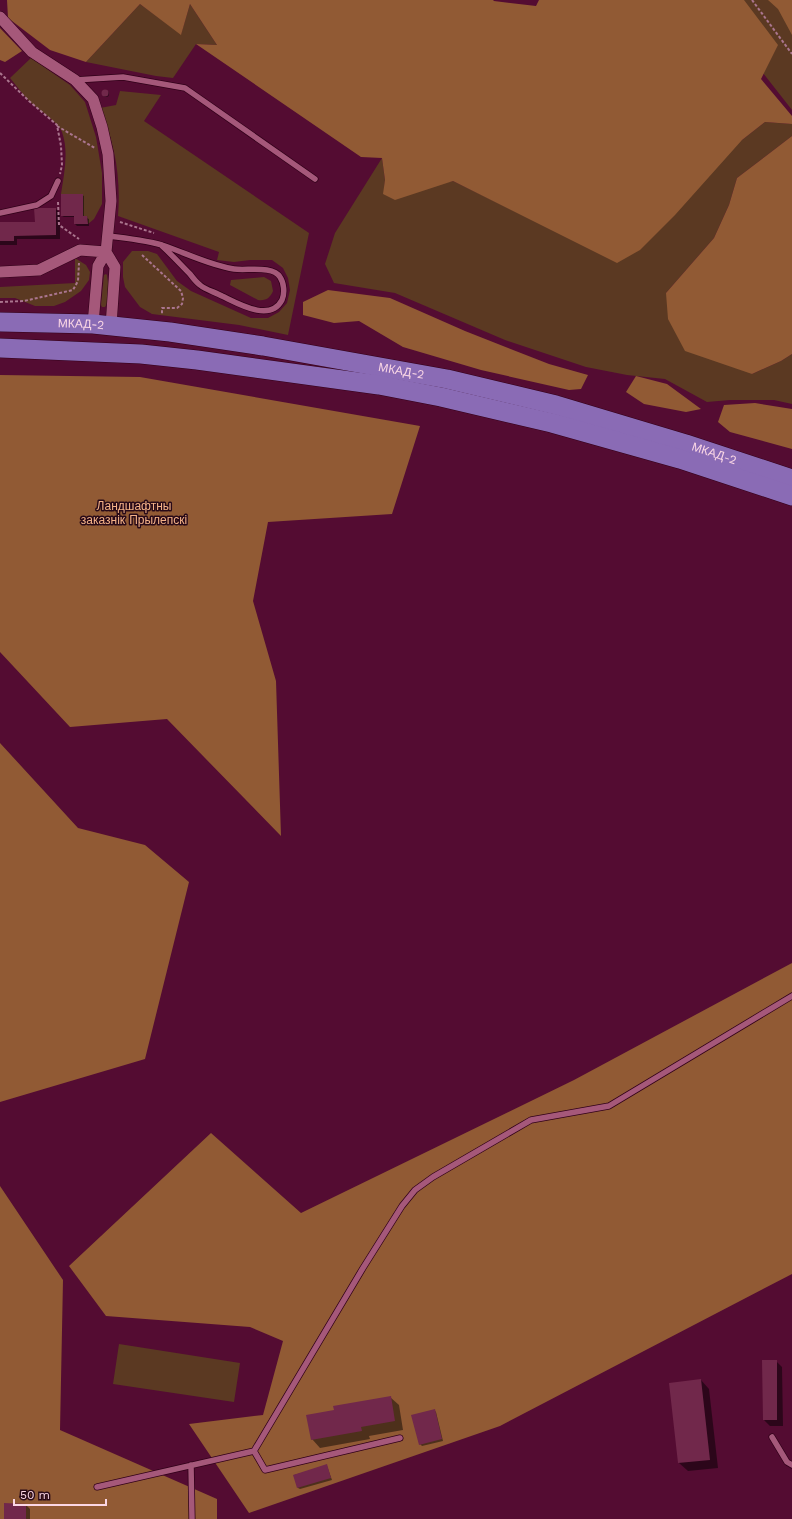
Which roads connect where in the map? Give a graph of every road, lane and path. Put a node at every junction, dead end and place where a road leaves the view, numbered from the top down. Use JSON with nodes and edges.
{"nodes":[{"id":1,"x":752,"y":0,"type":"edge"},
{"id":2,"x":0,"y":18,"type":"edge"},
{"id":3,"x":792,"y":54,"type":"edge"},
{"id":4,"x":0,"y":73,"type":"edge"},
{"id":5,"x":75,"y":80,"type":"junction"},
{"id":6,"x":57,"y":125,"type":"junction"},
{"id":7,"x":99,"y":151,"type":"dead end"},
{"id":8,"x":315,"y":179,"type":"dead end"},
{"id":9,"x":58,"y":181,"type":"junction"},
{"id":10,"x":0,"y":213,"type":"edge"},
{"id":11,"x":116,"y":220,"type":"dead end"},
{"id":12,"x":146,"y":230,"type":"dead end"},
{"id":13,"x":108,"y":236,"type":"junction"},
{"id":14,"x":81,"y":246,"type":"junction"},
{"id":15,"x":162,"y":246,"type":"junction"},
{"id":16,"x":106,"y":252,"type":"junction"},
{"id":17,"x":142,"y":255,"type":"dead end"},
{"id":18,"x":0,"y":272,"type":"edge"},
{"id":19,"x":0,"y":302,"type":"edge"},
{"id":20,"x":161,"y":316,"type":"dead end"},
{"id":21,"x":0,"y":322,"type":"edge"},
{"id":22,"x":102,"y":329,"type":"junction"},
{"id":23,"x":0,"y":348,"type":"edge"},
{"id":24,"x":70,"y":350,"type":"junction"},
{"id":25,"x":127,"y":353,"type":"junction"},
{"id":26,"x":792,"y":479,"type":"edge"},
{"id":27,"x":792,"y":496,"type":"edge"},
{"id":28,"x":792,"y":996,"type":"edge"},
{"id":29,"x":772,"y":1437,"type":"dead end"},
{"id":30,"x":400,"y":1438,"type":"dead end"},
{"id":31,"x":254,"y":1450,"type":"junction"},
{"id":32,"x":792,"y":1464,"type":"edge"},
{"id":33,"x":191,"y":1465,"type":"junction"},
{"id":34,"x":97,"y":1487,"type":"dead end"},
{"id":35,"x":192,"y":1519,"type":"edge"}],
"edges":[{"from":1,"to":3,"type":"path"},
{"from":2,"to":5,"type":"street"},
{"from":4,"to":6,"type":"path"},
{"from":5,"to":8,"type":"lane"},
{"from":5,"to":13,"type":"street"},
{"from":6,"to":7,"type":"path"},
{"from":6,"to":9,"type":"path"},
{"from":9,"to":10,"type":"lane"},
{"from":9,"to":14,"type":"path"},
{"from":11,"to":12,"type":"path"},
{"from":13,"to":15,"type":"lane"},
{"from":13,"to":16,"type":"street"},
{"from":14,"to":16,"type":"street"},
{"from":14,"to":18,"type":"street"},
{"from":14,"to":19,"type":"path"},
{"from":15,"to":15,"type":"lane"},
{"from":16,"to":22,"type":"street"},
{"from":16,"to":22,"type":"street"},
{"from":17,"to":20,"type":"path"},
{"from":21,"to":22,"type":"highway","name":"МКАД-2"},
{"from":22,"to":24,"type":"highway"},
{"from":22,"to":25,"type":"highway"},
{"from":22,"to":26,"type":"highway","name":"МКАД-2"},
{"from":23,"to":24,"type":"highway"},
{"from":24,"to":25,"type":"highway"},
{"from":25,"to":27,"type":"highway"},
{"from":28,"to":31,"type":"lane"},
{"from":29,"to":32,"type":"lane"},
{"from":30,"to":31,"type":"lane"},
{"from":31,"to":33,"type":"lane"},
{"from":33,"to":34,"type":"lane"},
{"from":33,"to":35,"type":"lane"}]}
